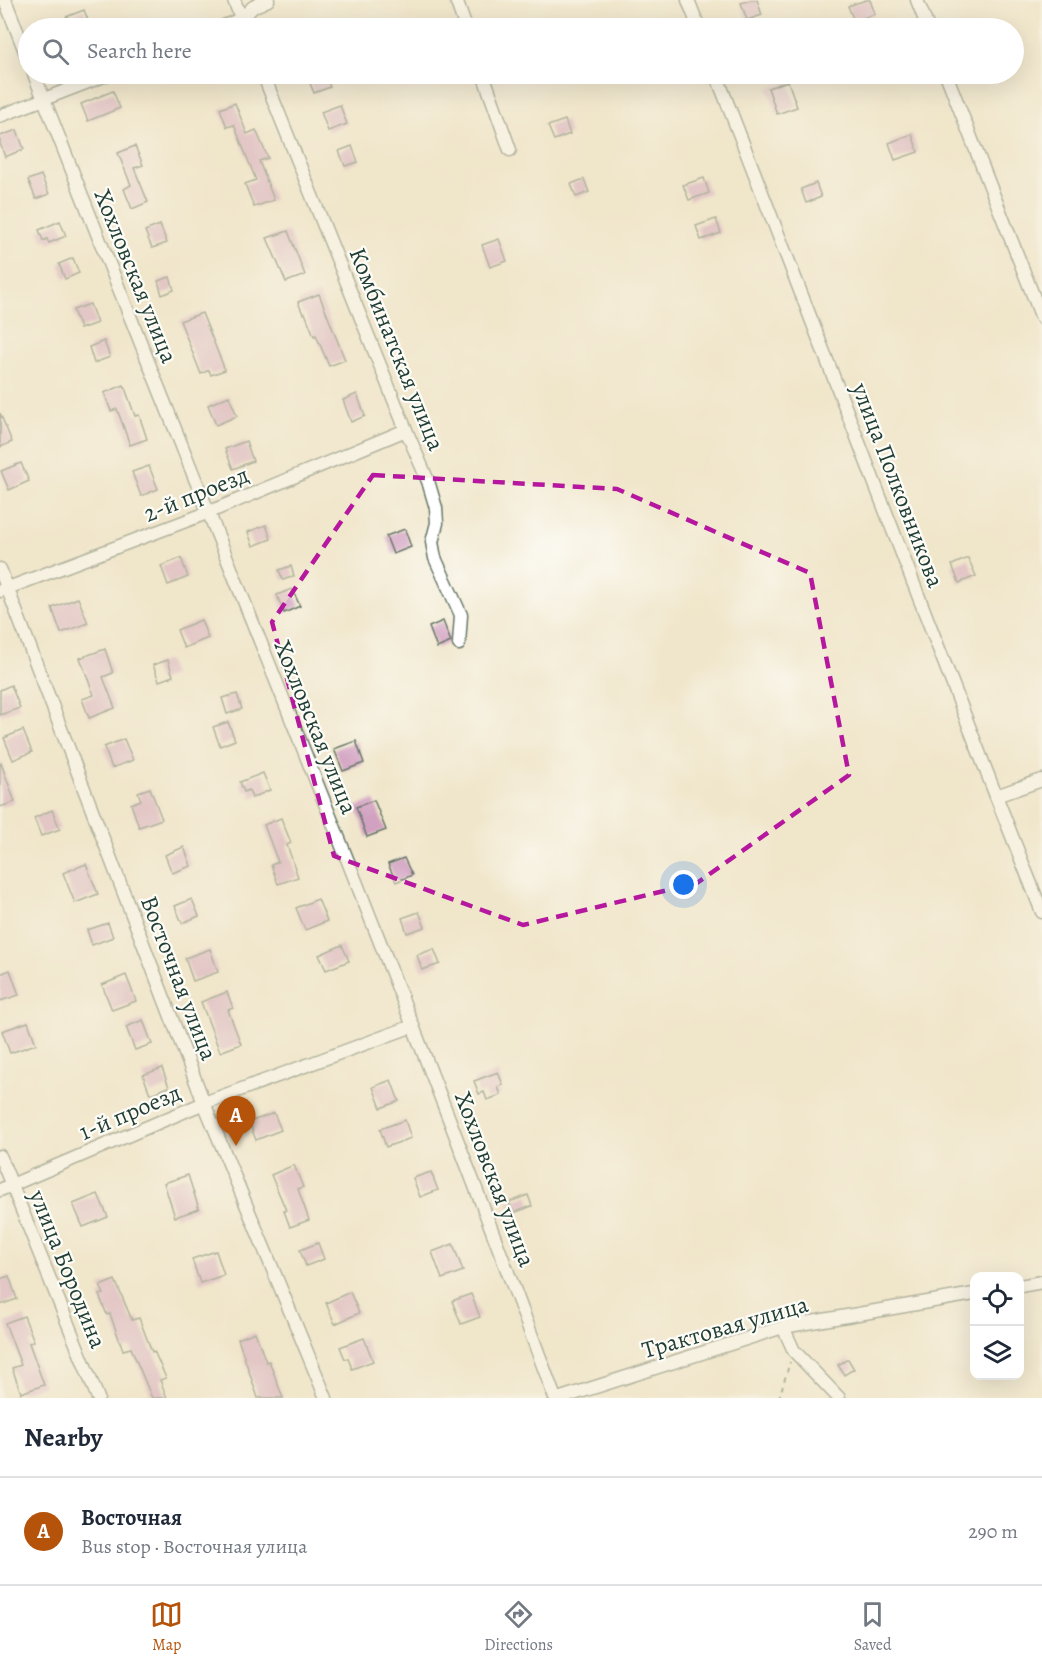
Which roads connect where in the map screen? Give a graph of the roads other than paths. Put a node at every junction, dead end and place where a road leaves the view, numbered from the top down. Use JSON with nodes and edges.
{"nodes":[{"id":1,"x":5,"y":0,"type":"edge"},
{"id":2,"x":234,"y":0,"type":"edge"},
{"id":3,"x":268,"y":0,"type":"edge"},
{"id":4,"x":456,"y":0,"type":"edge"},
{"id":5,"x":688,"y":0,"type":"edge"},
{"id":6,"x":917,"y":0,"type":"edge"},
{"id":7,"x":241,"y":18,"type":"edge"},
{"id":8,"x":247,"y":18,"type":"edge"},
{"id":9,"x":462,"y":18,"type":"edge"},
{"id":10,"x":695,"y":18,"type":"edge"},
{"id":11,"x":924,"y":18,"type":"edge"},
{"id":12,"x":18,"y":33,"type":"edge"},
{"id":13,"x":38,"y":84,"type":"edge"},
{"id":14,"x":84,"y":84,"type":"edge"},
{"id":15,"x":267,"y":84,"type":"edge"},
{"id":16,"x":487,"y":84,"type":"edge"},
{"id":17,"x":720,"y":84,"type":"edge"},
{"id":18,"x":950,"y":84,"type":"edge"},
{"id":19,"x":44,"y":100,"type":"junction"},
{"id":20,"x":0,"y":116,"type":"edge"},
{"id":21,"x":510,"y":150,"type":"dead end"},
{"id":22,"x":1042,"y":318,"type":"edge"},
{"id":23,"x":406,"y":430,"type":"junction"},
{"id":24,"x":207,"y":513,"type":"junction"},
{"id":25,"x":0,"y":569,"type":"edge"},
{"id":26,"x":4,"y":590,"type":"edge"},
{"id":27,"x":459,"y":645,"type":"dead end"},
{"id":28,"x":1042,"y":780,"type":"edge"},
{"id":29,"x":996,"y":796,"type":"junction"},
{"id":30,"x":1042,"y":912,"type":"edge"},
{"id":31,"x":413,"y":1026,"type":"junction"},
{"id":32,"x":204,"y":1102,"type":"junction"},
{"id":33,"x":0,"y":1156,"type":"edge"},
{"id":34,"x":6,"y":1188,"type":"edge"},
{"id":35,"x":1042,"y":1282,"type":"edge"},
{"id":36,"x":1024,"y":1285,"type":"edge"},
{"id":37,"x":970,"y":1295,"type":"edge"},
{"id":38,"x":783,"y":1327,"type":"junction"},
{"id":39,"x":98,"y":1398,"type":"edge"},
{"id":40,"x":326,"y":1398,"type":"edge"},
{"id":41,"x":555,"y":1398,"type":"edge"},
{"id":42,"x":561,"y":1398,"type":"edge"},
{"id":43,"x":839,"y":1398,"type":"edge"}],
"edges":[{"from":1,"to":12,"type":"street"},
{"from":2,"to":7,"type":"street"},
{"from":3,"to":8,"type":"street"},
{"from":4,"to":9,"type":"street"},
{"from":5,"to":10,"type":"street"},
{"from":6,"to":11,"type":"street"},
{"from":13,"to":19,"type":"street","name":"Хохловская улица"},
{"from":14,"to":19,"type":"street"},
{"from":15,"to":23,"type":"street","name":"Комбинатская улица"},
{"from":16,"to":21,"type":"street"},
{"from":17,"to":29,"type":"street","name":"улица Полковникова"},
{"from":18,"to":22,"type":"street"},
{"from":19,"to":20,"type":"street"},
{"from":19,"to":24,"type":"street","name":"Хохловская улица"},
{"from":23,"to":24,"type":"street","name":"2-й проезд"},
{"from":23,"to":27,"type":"street","name":"Комбинатская улица"},
{"from":24,"to":26,"type":"street","name":"2-й проезд"},
{"from":24,"to":31,"type":"street","name":"Хохловская улица"},
{"from":25,"to":26,"type":"street","name":"Восточная улица"},
{"from":26,"to":32,"type":"street","name":"Восточная улица"},
{"from":28,"to":29,"type":"street"},
{"from":29,"to":30,"type":"street","name":"улица Полковникова"},
{"from":31,"to":32,"type":"street","name":"1-й проезд"},
{"from":31,"to":41,"type":"street","name":"Хохловская улица"},
{"from":32,"to":34,"type":"street","name":"1-й проезд"},
{"from":32,"to":40,"type":"street","name":"Восточная улица"},
{"from":33,"to":34,"type":"street","name":"улица Бородина"},
{"from":34,"to":39,"type":"street","name":"улица Бородина"},
{"from":35,"to":36,"type":"street"},
{"from":37,"to":38,"type":"street","name":"Трактовая улица"},
{"from":38,"to":42,"type":"street","name":"Трактовая улица"},
{"from":38,"to":43,"type":"street"}]}
